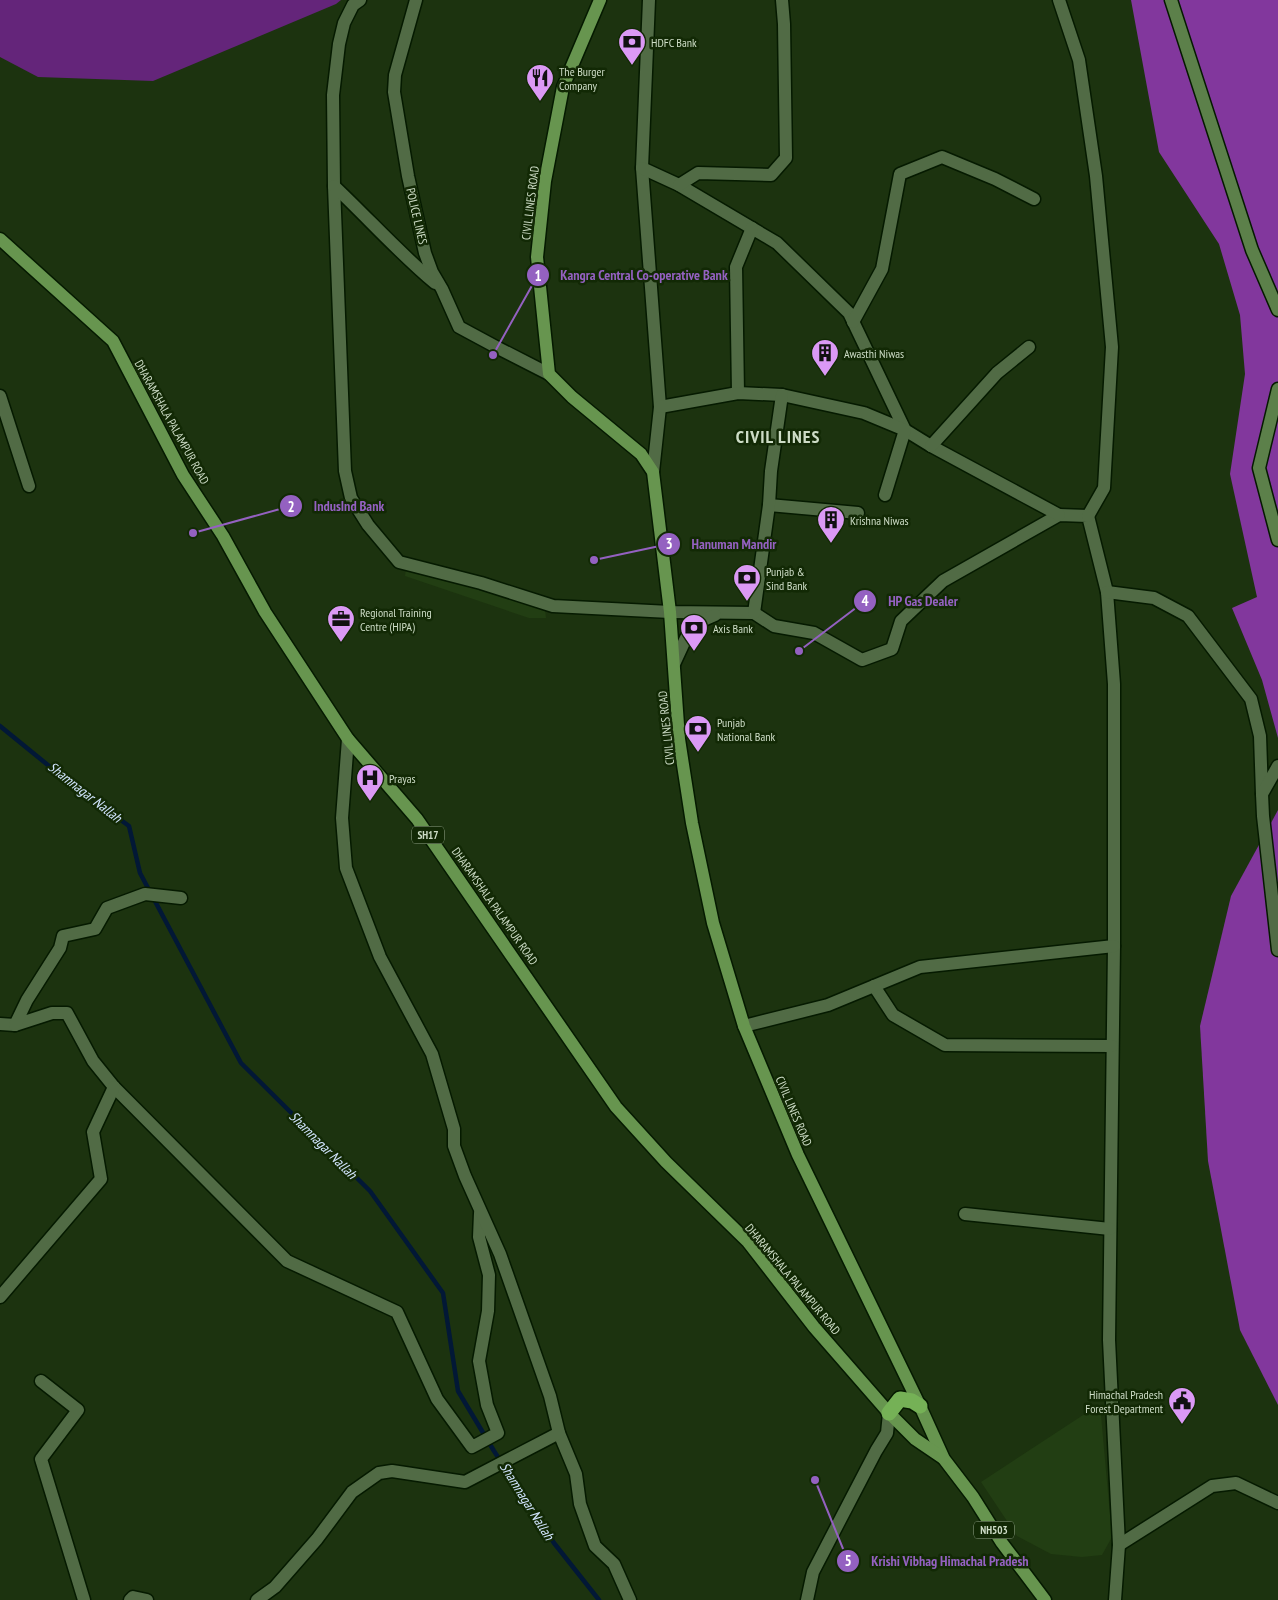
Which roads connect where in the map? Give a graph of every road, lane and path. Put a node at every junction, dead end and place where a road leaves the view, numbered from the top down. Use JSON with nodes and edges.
{"nodes":[{"id":1,"x":360,"y":0,"type":"edge"},
{"id":2,"x":416,"y":0,"type":"edge"},
{"id":3,"x":600,"y":0,"type":"edge"},
{"id":4,"x":649,"y":0,"type":"edge"},
{"id":5,"x":782,"y":0,"type":"edge"},
{"id":6,"x":1059,"y":0,"type":"edge"},
{"id":7,"x":1171,"y":0,"type":"edge"},
{"id":8,"x":642,"y":168,"type":"junction"},
{"id":9,"x":679,"y":185,"type":"junction"},
{"id":10,"x":334,"y":186,"type":"junction"},
{"id":11,"x":1034,"y":199,"type":"dead end"},
{"id":12,"x":752,"y":228,"type":"junction"},
{"id":13,"x":0,"y":239,"type":"edge"},
{"id":14,"x":442,"y":289,"type":"junction"},
{"id":15,"x":1278,"y":310,"type":"edge"},
{"id":16,"x":853,"y":322,"type":"junction"},
{"id":17,"x":1029,"y":346,"type":"dead end"},
{"id":18,"x":549,"y":374,"type":"junction"},
{"id":19,"x":1278,"y":389,"type":"edge"},
{"id":20,"x":738,"y":393,"type":"junction"},
{"id":21,"x":782,"y":395,"type":"junction"},
{"id":22,"x":0,"y":396,"type":"edge"},
{"id":23,"x":660,"y":407,"type":"junction"},
{"id":24,"x":905,"y":430,"type":"junction"},
{"id":25,"x":931,"y":446,"type":"junction"},
{"id":26,"x":653,"y":472,"type":"junction"},
{"id":27,"x":29,"y":486,"type":"dead end"},
{"id":28,"x":885,"y":495,"type":"dead end"},
{"id":29,"x":769,"y":505,"type":"junction"},
{"id":30,"x":858,"y":513,"type":"dead end"},
{"id":31,"x":1060,"y":515,"type":"junction"},
{"id":32,"x":1088,"y":516,"type":"junction"},
{"id":33,"x":1278,"y":540,"type":"edge"},
{"id":34,"x":1107,"y":592,"type":"junction"},
{"id":35,"x":670,"y":612,"type":"junction"},
{"id":36,"x":719,"y":613,"type":"junction"},
{"id":37,"x":754,"y":613,"type":"junction"},
{"id":38,"x":674,"y":664,"type":"junction"},
{"id":39,"x":348,"y":739,"type":"junction"},
{"id":40,"x":1278,"y":766,"type":"edge"},
{"id":41,"x":1262,"y":794,"type":"junction"},
{"id":42,"x":181,"y":898,"type":"dead end"},
{"id":43,"x":1114,"y":946,"type":"junction"},
{"id":44,"x":1278,"y":950,"type":"edge"},
{"id":45,"x":874,"y":986,"type":"junction"},
{"id":46,"x":0,"y":1024,"type":"edge"},
{"id":47,"x":15,"y":1025,"type":"junction"},
{"id":48,"x":744,"y":1026,"type":"junction"},
{"id":49,"x":1112,"y":1046,"type":"junction"},
{"id":50,"x":114,"y":1087,"type":"junction"},
{"id":51,"x":481,"y":1210,"type":"junction"},
{"id":52,"x":964,"y":1214,"type":"dead end"},
{"id":53,"x":1110,"y":1229,"type":"junction"},
{"id":54,"x":0,"y":1296,"type":"edge"},
{"id":55,"x":41,"y":1380,"type":"dead end"},
{"id":56,"x":920,"y":1406,"type":"junction"},
{"id":57,"x":889,"y":1413,"type":"junction"},
{"id":58,"x":559,"y":1433,"type":"junction"},
{"id":59,"x":944,"y":1459,"type":"junction"},
{"id":60,"x":1278,"y":1503,"type":"edge"},
{"id":61,"x":1119,"y":1545,"type":"junction"},
{"id":62,"x":614,"y":1564,"type":"junction"},
{"id":63,"x":84,"y":1600,"type":"edge"},
{"id":64,"x":130,"y":1600,"type":"edge"},
{"id":65,"x":147,"y":1600,"type":"edge"},
{"id":66,"x":257,"y":1600,"type":"edge"},
{"id":67,"x":626,"y":1600,"type":"edge"},
{"id":68,"x":630,"y":1600,"type":"edge"},
{"id":69,"x":807,"y":1600,"type":"edge"},
{"id":70,"x":1045,"y":1600,"type":"edge"},
{"id":71,"x":1115,"y":1600,"type":"edge"}],
"edges":[{"from":1,"to":10,"type":"street"},
{"from":2,"to":14,"type":"street","name":"POLICE LINES"},
{"from":3,"to":18,"type":"main road","name":"CIVIL LINES ROAD"},
{"from":4,"to":8,"type":"street"},
{"from":5,"to":9,"type":"street"},
{"from":6,"to":32,"type":"street"},
{"from":7,"to":15,"type":"street"},
{"from":8,"to":9,"type":"street"},
{"from":8,"to":23,"type":"street"},
{"from":9,"to":12,"type":"street"},
{"from":10,"to":14,"type":"street"},
{"from":10,"to":35,"type":"street"},
{"from":11,"to":16,"type":"street"},
{"from":12,"to":16,"type":"street"},
{"from":12,"to":20,"type":"street"},
{"from":13,"to":39,"type":"main road","name":"DHARAMSHALA PALAMPUR ROAD","number":"SH17"},
{"from":14,"to":18,"type":"street","name":"POLICE LINES"},
{"from":16,"to":24,"type":"street"},
{"from":17,"to":25,"type":"street"},
{"from":18,"to":26,"type":"main road","name":"CIVIL LINES ROAD","number":"NH503"},
{"from":19,"to":33,"type":"street"},
{"from":20,"to":21,"type":"street"},
{"from":20,"to":23,"type":"street"},
{"from":21,"to":24,"type":"street"},
{"from":21,"to":29,"type":"street"},
{"from":22,"to":27,"type":"street"},
{"from":23,"to":26,"type":"street"},
{"from":24,"to":25,"type":"street"},
{"from":24,"to":28,"type":"street"},
{"from":25,"to":31,"type":"street"},
{"from":26,"to":35,"type":"main road","name":"CIVIL LINES ROAD","number":"NH503"},
{"from":29,"to":30,"type":"street"},
{"from":29,"to":37,"type":"street"},
{"from":31,"to":32,"type":"street"},
{"from":31,"to":37,"type":"street"},
{"from":32,"to":34,"type":"street"},
{"from":34,"to":41,"type":"street"},
{"from":34,"to":43,"type":"street"},
{"from":35,"to":36,"type":"street"},
{"from":35,"to":38,"type":"main road","name":"CIVIL LINES ROAD","number":"NH503"},
{"from":36,"to":37,"type":"street"},
{"from":36,"to":38,"type":"street"},
{"from":38,"to":48,"type":"main road","name":"CIVIL LINES ROAD","number":"NH503"},
{"from":39,"to":51,"type":"street"},
{"from":39,"to":57,"type":"main road","name":"DHARAMSHALA PALAMPUR ROAD","number":"SH17"},
{"from":40,"to":41,"type":"street"},
{"from":41,"to":44,"type":"street"},
{"from":42,"to":47,"type":"street"},
{"from":43,"to":45,"type":"street"},
{"from":43,"to":49,"type":"street"},
{"from":45,"to":48,"type":"street"},
{"from":45,"to":49,"type":"street"},
{"from":46,"to":47,"type":"street"},
{"from":47,"to":50,"type":"street"},
{"from":48,"to":56,"type":"main road","name":"CIVIL LINES ROAD","number":"NH503"},
{"from":49,"to":53,"type":"street"},
{"from":50,"to":51,"type":"street"},
{"from":50,"to":54,"type":"street"},
{"from":51,"to":58,"type":"street"},
{"from":52,"to":53,"type":"street"},
{"from":53,"to":61,"type":"street"},
{"from":55,"to":63,"type":"street"},
{"from":56,"to":57,"type":"highway"},
{"from":56,"to":59,"type":"main road","name":"CIVIL LINES ROAD","number":"NH503"},
{"from":57,"to":59,"type":"main road","name":"DHARAMSHALA PALAMPUR ROAD","number":"SH17"},
{"from":57,"to":69,"type":"street"},
{"from":58,"to":62,"type":"street"},
{"from":58,"to":66,"type":"street"},
{"from":59,"to":70,"type":"main road","number":"NH503"},
{"from":60,"to":61,"type":"street"},
{"from":61,"to":71,"type":"street"},
{"from":62,"to":67,"type":"street"},
{"from":62,"to":68,"type":"street"},
{"from":64,"to":65,"type":"street"}]}
